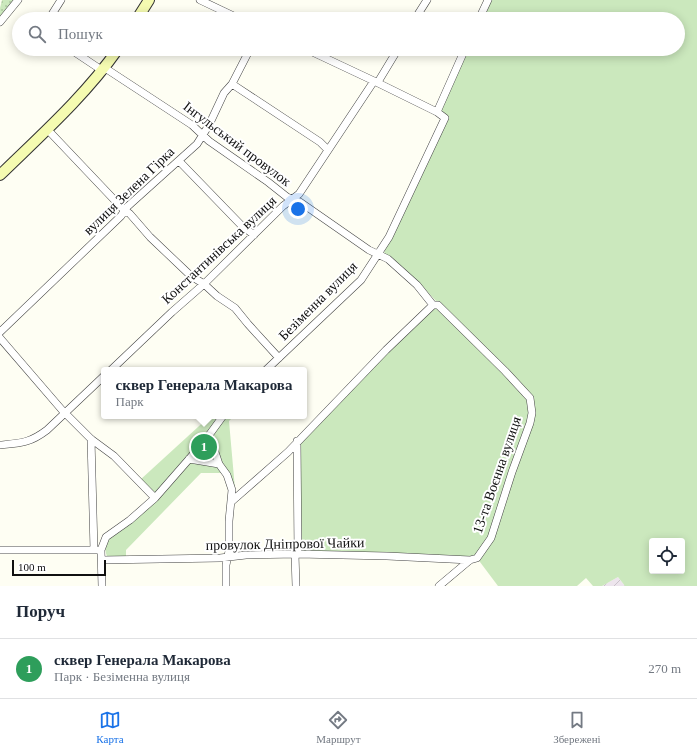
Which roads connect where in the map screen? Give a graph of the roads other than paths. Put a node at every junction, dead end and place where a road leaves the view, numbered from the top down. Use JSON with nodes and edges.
{"nodes":[{"id":1,"x":18,"y":0,"type":"edge"},
{"id":2,"x":61,"y":0,"type":"edge"},
{"id":3,"x":149,"y":0,"type":"edge"},
{"id":4,"x":200,"y":0,"type":"edge"},
{"id":5,"x":426,"y":0,"type":"edge"},
{"id":6,"x":488,"y":0,"type":"edge"},
{"id":7,"x":53,"y":12,"type":"edge"},
{"id":8,"x":141,"y":12,"type":"edge"},
{"id":9,"x":225,"y":12,"type":"edge"},
{"id":10,"x":419,"y":12,"type":"edge"},
{"id":11,"x":482,"y":12,"type":"edge"},
{"id":12,"x":0,"y":22,"type":"edge"},
{"id":13,"x":82,"y":56,"type":"edge"},
{"id":14,"x":113,"y":56,"type":"edge"},
{"id":15,"x":246,"y":56,"type":"edge"},
{"id":16,"x":321,"y":56,"type":"edge"},
{"id":17,"x":393,"y":56,"type":"edge"},
{"id":18,"x":461,"y":56,"type":"edge"},
{"id":19,"x":104,"y":69,"type":"junction"},
{"id":20,"x":376,"y":81,"type":"junction"},
{"id":21,"x":232,"y":84,"type":"junction"},
{"id":22,"x":437,"y":112,"type":"junction"},
{"id":23,"x":47,"y":129,"type":"junction"},
{"id":24,"x":202,"y":134,"type":"junction"},
{"id":25,"x":328,"y":150,"type":"junction"},
{"id":26,"x":179,"y":161,"type":"junction"},
{"id":27,"x":0,"y":175,"type":"edge"},
{"id":28,"x":293,"y":199,"type":"junction"},
{"id":29,"x":125,"y":210,"type":"junction"},
{"id":30,"x":254,"y":235,"type":"junction"},
{"id":31,"x":377,"y":254,"type":"junction"},
{"id":32,"x":204,"y":284,"type":"junction"},
{"id":33,"x":433,"y":305,"type":"junction"},
{"id":34,"x":0,"y":332,"type":"edge"},
{"id":35,"x":0,"y":338,"type":"edge"},
{"id":36,"x":279,"y":358,"type":"junction"},
{"id":37,"x":114,"y":367,"type":"edge"},
{"id":38,"x":269,"y":367,"type":"edge"},
{"id":39,"x":101,"y":379,"type":"edge"},
{"id":40,"x":530,"y":398,"type":"joint"},
{"id":41,"x":65,"y":413,"type":"junction"},
{"id":42,"x":221,"y":419,"type":"edge"},
{"id":43,"x":91,"y":439,"type":"junction"},
{"id":44,"x":297,"y":441,"type":"junction"},
{"id":45,"x":204,"y":442,"type":"junction"},
{"id":46,"x":0,"y":445,"type":"edge"},
{"id":47,"x":189,"y":459,"type":"junction"},
{"id":48,"x":219,"y":464,"type":"junction"},
{"id":49,"x":155,"y":498,"type":"junction"},
{"id":50,"x":231,"y":502,"type":"junction"},
{"id":51,"x":0,"y":550,"type":"edge"},
{"id":52,"x":97,"y":550,"type":"junction"},
{"id":53,"x":296,"y":554,"type":"junction"},
{"id":54,"x":227,"y":557,"type":"junction"},
{"id":55,"x":102,"y":560,"type":"junction"},
{"id":56,"x":470,"y":560,"type":"junction"},
{"id":57,"x":102,"y":586,"type":"edge"},
{"id":58,"x":226,"y":586,"type":"edge"},
{"id":59,"x":296,"y":586,"type":"edge"},
{"id":60,"x":439,"y":586,"type":"edge"}],
"edges":[{"from":1,"to":12,"type":"street"},
{"from":2,"to":7,"type":"street"},
{"from":3,"to":8,"type":"street"},
{"from":4,"to":9,"type":"street"},
{"from":5,"to":10,"type":"street"},
{"from":6,"to":11,"type":"street"},
{"from":13,"to":19,"type":"street","name":"Інгульський провулок"},
{"from":14,"to":19,"type":"street"},
{"from":15,"to":21,"type":"street","name":"вулиця Зелена Гірка"},
{"from":16,"to":20,"type":"street"},
{"from":17,"to":20,"type":"street","name":"Константинівська вулиця"},
{"from":18,"to":22,"type":"street"},
{"from":19,"to":23,"type":"street"},
{"from":19,"to":24,"type":"street","name":"Інгульський провулок"},
{"from":20,"to":22,"type":"street"},
{"from":20,"to":25,"type":"street","name":"Константинівська вулиця"},
{"from":21,"to":24,"type":"street","name":"вулиця Зелена Гірка"},
{"from":21,"to":25,"type":"street"},
{"from":22,"to":31,"type":"street","name":"Безіменна вулиця"},
{"from":23,"to":27,"type":"street"},
{"from":23,"to":29,"type":"street"},
{"from":24,"to":26,"type":"street","name":"вулиця Зелена Гірка"},
{"from":24,"to":28,"type":"street","name":"Інгульський провулок"},
{"from":25,"to":28,"type":"street","name":"Константинівська вулиця"},
{"from":26,"to":29,"type":"street","name":"вулиця Зелена Гірка"},
{"from":26,"to":30,"type":"street"},
{"from":28,"to":30,"type":"street","name":"Константинівська вулиця"},
{"from":28,"to":31,"type":"street","name":"Інгульський провулок"},
{"from":29,"to":32,"type":"street"},
{"from":29,"to":34,"type":"street","name":"вулиця Зелена Гірка"},
{"from":30,"to":32,"type":"street","name":"Константинівська вулиця"},
{"from":31,"to":33,"type":"street","name":"Інгульський провулок"},
{"from":31,"to":36,"type":"street","name":"Безіменна вулиця"},
{"from":32,"to":36,"type":"street"},
{"from":32,"to":37,"type":"street","name":"Константинівська вулиця"},
{"from":33,"to":40,"type":"street","name":"Інгульський провулок"},
{"from":33,"to":44,"type":"street"},
{"from":35,"to":41,"type":"street"},
{"from":36,"to":38,"type":"street","name":"Безіменна вулиця"},
{"from":39,"to":41,"type":"street"},
{"from":40,"to":56,"type":"street","name":"13-та Воєнна вулиця"},
{"from":41,"to":43,"type":"street"},
{"from":41,"to":46,"type":"street"},
{"from":42,"to":45,"type":"street"},
{"from":43,"to":49,"type":"street"},
{"from":43,"to":52,"type":"street"},
{"from":44,"to":50,"type":"street"},
{"from":44,"to":53,"type":"street"},
{"from":45,"to":47,"type":"street"},
{"from":45,"to":48,"type":"street"},
{"from":47,"to":48,"type":"street"},
{"from":47,"to":49,"type":"street"},
{"from":48,"to":50,"type":"street"},
{"from":49,"to":52,"type":"street"},
{"from":50,"to":54,"type":"street"},
{"from":51,"to":52,"type":"street"},
{"from":52,"to":55,"type":"street"},
{"from":53,"to":54,"type":"street","name":"провулок Дніпрової Чайки"},
{"from":53,"to":56,"type":"street","name":"провулок Дніпрової Чайки"},
{"from":53,"to":59,"type":"street"},
{"from":54,"to":55,"type":"street","name":"провулок Дніпрової Чайки"},
{"from":54,"to":58,"type":"street"},
{"from":55,"to":57,"type":"street"},
{"from":56,"to":60,"type":"street","name":"13-та Воєнна вулиця"}]}
